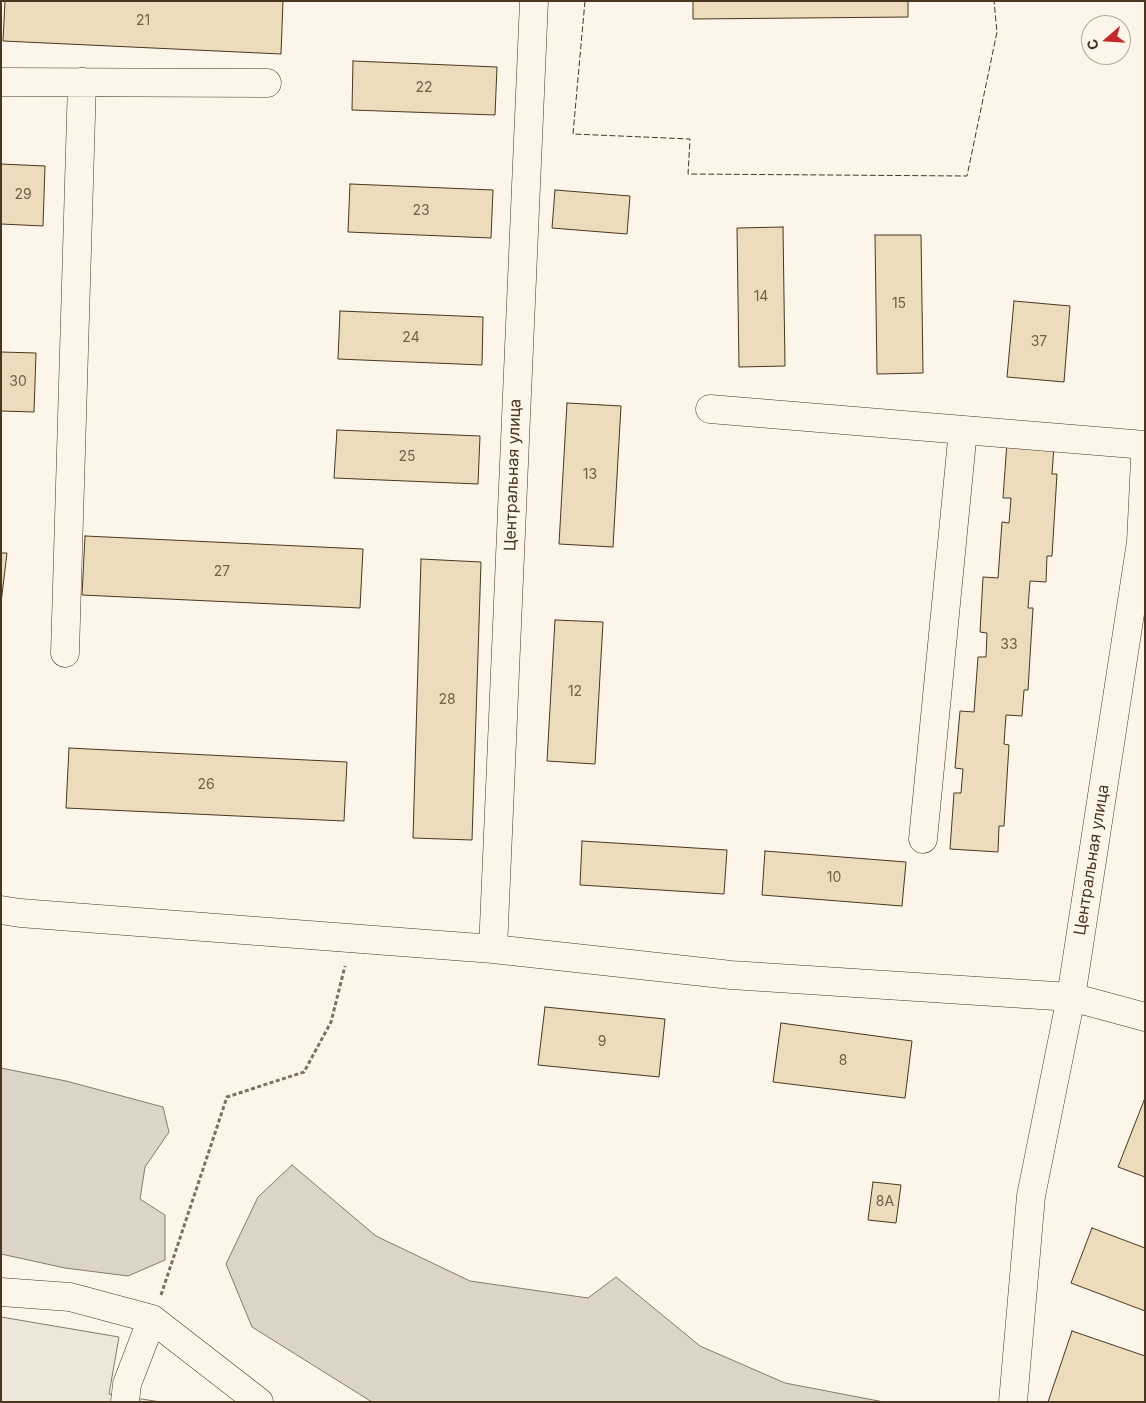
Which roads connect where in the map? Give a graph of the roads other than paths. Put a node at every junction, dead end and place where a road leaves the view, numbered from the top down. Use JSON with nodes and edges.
{"nodes":[{"id":1,"x":534,"y":1,"type":"edge"},
{"id":2,"x":1,"y":82,"type":"edge"},
{"id":3,"x":82,"y":82,"type":"junction"},
{"id":4,"x":267,"y":83,"type":"dead end"},
{"id":5,"x":710,"y":409,"type":"dead end"},
{"id":6,"x":963,"y":430,"type":"junction"},
{"id":7,"x":1145,"y":445,"type":"edge"},
{"id":8,"x":1145,"y":459,"type":"edge"},
{"id":9,"x":1143,"y":542,"type":"edge"},
{"id":10,"x":65,"y":653,"type":"dead end"},
{"id":11,"x":924,"y":839,"type":"dead end"},
{"id":12,"x":1,"y":910,"type":"edge"},
{"id":13,"x":493,"y":949,"type":"junction"},
{"id":14,"x":1070,"y":997,"type":"junction"},
{"id":15,"x":1145,"y":1017,"type":"edge"},
{"id":16,"x":1,"y":1292,"type":"edge"},
{"id":17,"x":152,"y":1319,"type":"junction"},
{"id":18,"x":125,"y":1402,"type":"edge"},
{"id":19,"x":259,"y":1402,"type":"edge"},
{"id":20,"x":1013,"y":1402,"type":"edge"}],
"edges":[{"from":1,"to":13,"type":"street","name":"Центральная улица"},
{"from":2,"to":3,"type":"street"},
{"from":3,"to":4,"type":"street"},
{"from":3,"to":10,"type":"street"},
{"from":5,"to":6,"type":"street"},
{"from":6,"to":7,"type":"street"},
{"from":6,"to":11,"type":"street"},
{"from":8,"to":9,"type":"street","name":"Центральная улица"},
{"from":9,"to":14,"type":"street","name":"Центральная улица"},
{"from":12,"to":13,"type":"street"},
{"from":13,"to":14,"type":"street"},
{"from":14,"to":15,"type":"street"},
{"from":14,"to":20,"type":"street","name":"Центральная улица"},
{"from":16,"to":17,"type":"street"},
{"from":17,"to":18,"type":"street"},
{"from":17,"to":19,"type":"street"}]}
